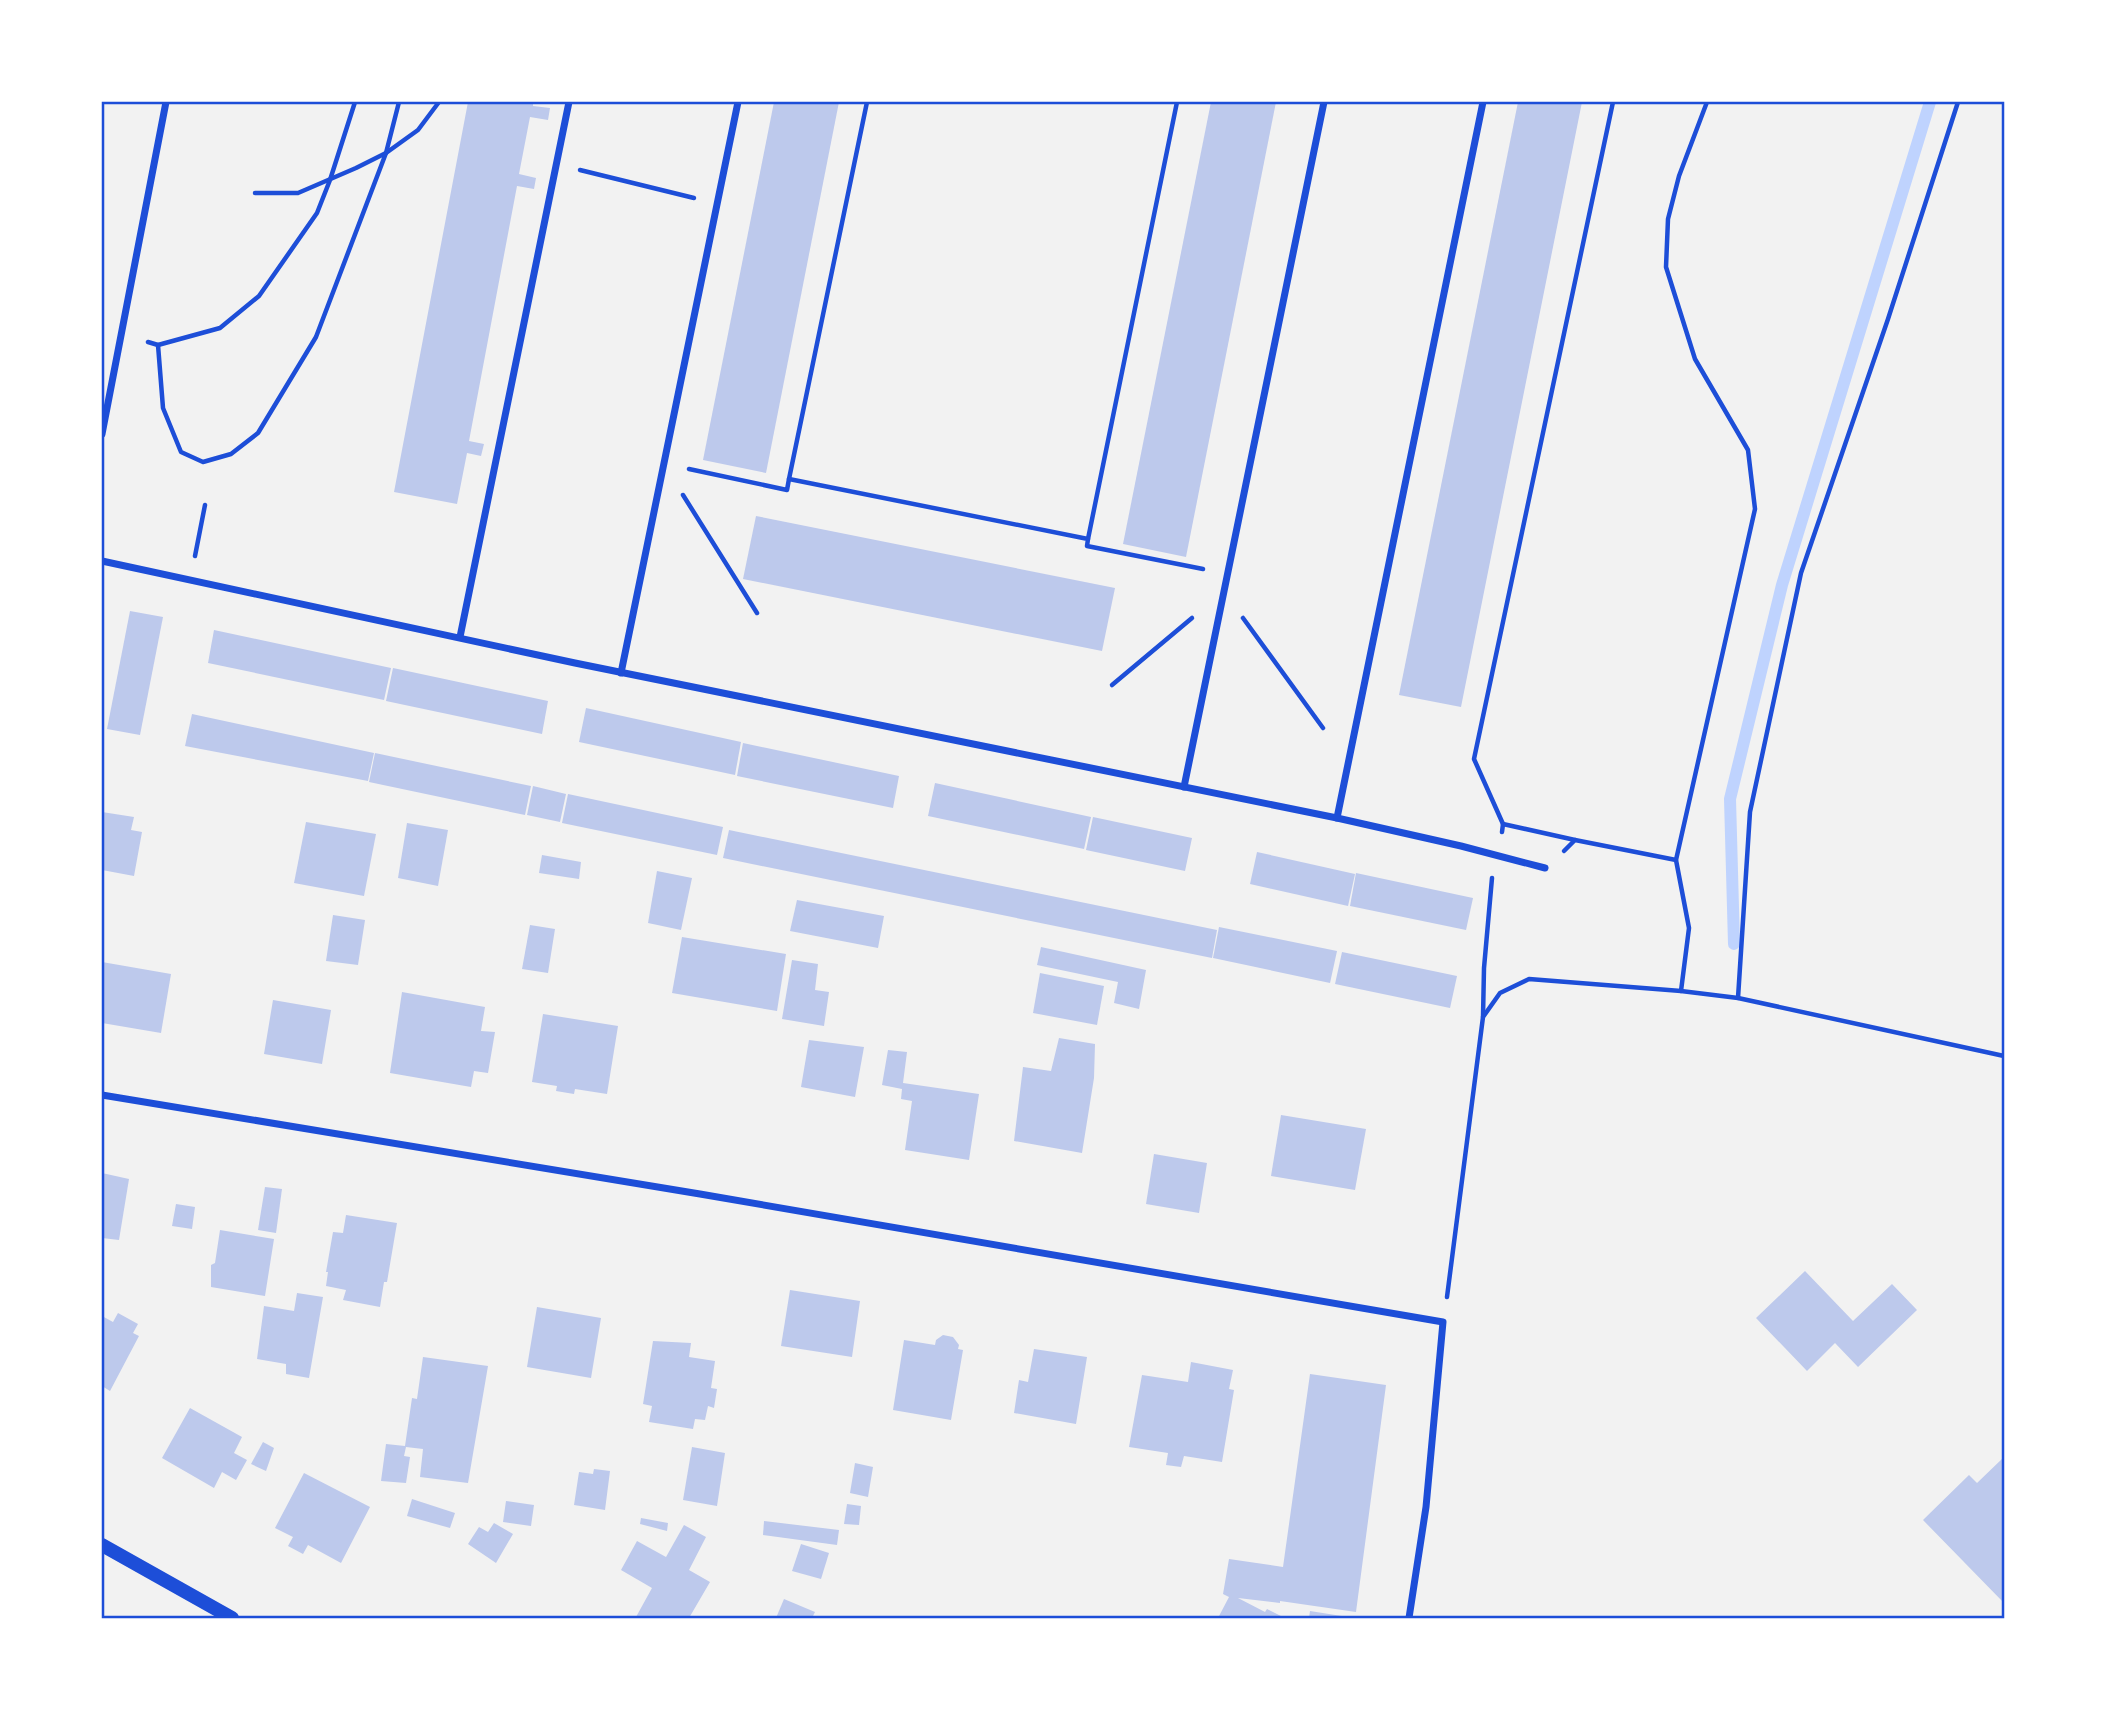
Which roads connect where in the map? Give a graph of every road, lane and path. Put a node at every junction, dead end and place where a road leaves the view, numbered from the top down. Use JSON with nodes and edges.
{"nodes":[{"id":1,"x":166,"y":102,"type":"edge"},
{"id":2,"x":355,"y":102,"type":"edge"},
{"id":3,"x":399,"y":102,"type":"edge"},
{"id":4,"x":439,"y":102,"type":"edge"},
{"id":5,"x":569,"y":102,"type":"edge"},
{"id":6,"x":738,"y":102,"type":"edge"},
{"id":7,"x":867,"y":102,"type":"edge"},
{"id":8,"x":1177,"y":102,"type":"edge"},
{"id":9,"x":1324,"y":102,"type":"edge"},
{"id":10,"x":1483,"y":102,"type":"edge"},
{"id":11,"x":1613,"y":102,"type":"edge"},
{"id":12,"x":1707,"y":102,"type":"edge"},
{"id":13,"x":1958,"y":102,"type":"edge"},
{"id":14,"x":386,"y":153,"type":"junction"},
{"id":15,"x":556,"y":164,"type":"junction"},
{"id":16,"x":330,"y":180,"type":"junction"},
{"id":17,"x":255,"y":193,"type":"dead end"},
{"id":18,"x":717,"y":203,"type":"junction"},
{"id":19,"x":148,"y":342,"type":"dead end"},
{"id":20,"x":158,"y":345,"type":"junction"},
{"id":21,"x":102,"y":434,"type":"edge"},
{"id":22,"x":664,"y":464,"type":"junction"},
{"id":23,"x":789,"y":479,"type":"junction"},
{"id":24,"x":1088,"y":539,"type":"junction"},
{"id":25,"x":102,"y":561,"type":"edge"},
{"id":26,"x":1227,"y":574,"type":"junction"},
{"id":27,"x":1224,"y":591,"type":"junction"},
{"id":28,"x":757,"y":613,"type":"dead end"},
{"id":29,"x":460,"y":637,"type":"junction"},
{"id":30,"x":621,"y":673,"type":"junction"},
{"id":31,"x":1112,"y":685,"type":"dead end"},
{"id":32,"x":1323,"y":728,"type":"dead end"},
{"id":33,"x":1184,"y":787,"type":"junction"},
{"id":34,"x":1337,"y":818,"type":"junction"},
{"id":35,"x":1503,"y":824,"type":"junction"},
{"id":36,"x":1575,"y":840,"type":"junction"},
{"id":37,"x":1499,"y":855,"type":"junction"},
{"id":38,"x":1675,"y":860,"type":"junction"},
{"id":39,"x":1545,"y":868,"type":"joint"},
{"id":40,"x":1681,"y":991,"type":"junction"},
{"id":41,"x":1738,"y":998,"type":"junction"},
{"id":42,"x":1483,"y":1017,"type":"junction"},
{"id":43,"x":2004,"y":1056,"type":"edge"},
{"id":44,"x":102,"y":1095,"type":"edge"},
{"id":45,"x":1443,"y":1322,"type":"junction"},
{"id":46,"x":102,"y":1545,"type":"edge"},
{"id":47,"x":232,"y":1619,"type":"edge"},
{"id":48,"x":1409,"y":1619,"type":"edge"}],
"edges":[{"from":1,"to":21,"type":"street"},
{"from":2,"to":16,"type":"path"},
{"from":3,"to":14,"type":"path"},
{"from":4,"to":14,"type":"path"},
{"from":5,"to":15,"type":"street"},
{"from":6,"to":18,"type":"street"},
{"from":7,"to":23,"type":"path"},
{"from":8,"to":24,"type":"path"},
{"from":9,"to":26,"type":"street"},
{"from":10,"to":34,"type":"street"},
{"from":11,"to":35,"type":"path"},
{"from":12,"to":38,"type":"path"},
{"from":13,"to":41,"type":"path"},
{"from":14,"to":16,"type":"path"},
{"from":14,"to":20,"type":"path"},
{"from":15,"to":18,"type":"path"},
{"from":15,"to":29,"type":"street"},
{"from":16,"to":17,"type":"path"},
{"from":16,"to":20,"type":"path"},
{"from":18,"to":22,"type":"street"},
{"from":19,"to":20,"type":"path"},
{"from":22,"to":23,"type":"path"},
{"from":22,"to":28,"type":"path"},
{"from":22,"to":30,"type":"street"},
{"from":23,"to":24,"type":"path"},
{"from":24,"to":26,"type":"path"},
{"from":25,"to":29,"type":"street"},
{"from":26,"to":27,"type":"street"},
{"from":27,"to":31,"type":"path"},
{"from":27,"to":32,"type":"path"},
{"from":27,"to":33,"type":"street"},
{"from":29,"to":30,"type":"street"},
{"from":30,"to":33,"type":"street"},
{"from":33,"to":34,"type":"street"},
{"from":34,"to":37,"type":"street"},
{"from":35,"to":36,"type":"path"},
{"from":35,"to":37,"type":"path"},
{"from":36,"to":38,"type":"path"},
{"from":36,"to":39,"type":"path"},
{"from":37,"to":39,"type":"street"},
{"from":37,"to":42,"type":"path"},
{"from":38,"to":40,"type":"path"},
{"from":40,"to":41,"type":"path"},
{"from":40,"to":42,"type":"path"},
{"from":41,"to":43,"type":"path"},
{"from":42,"to":45,"type":"path"},
{"from":44,"to":45,"type":"street"},
{"from":45,"to":48,"type":"street"},
{"from":46,"to":47,"type":"main road"}]}
